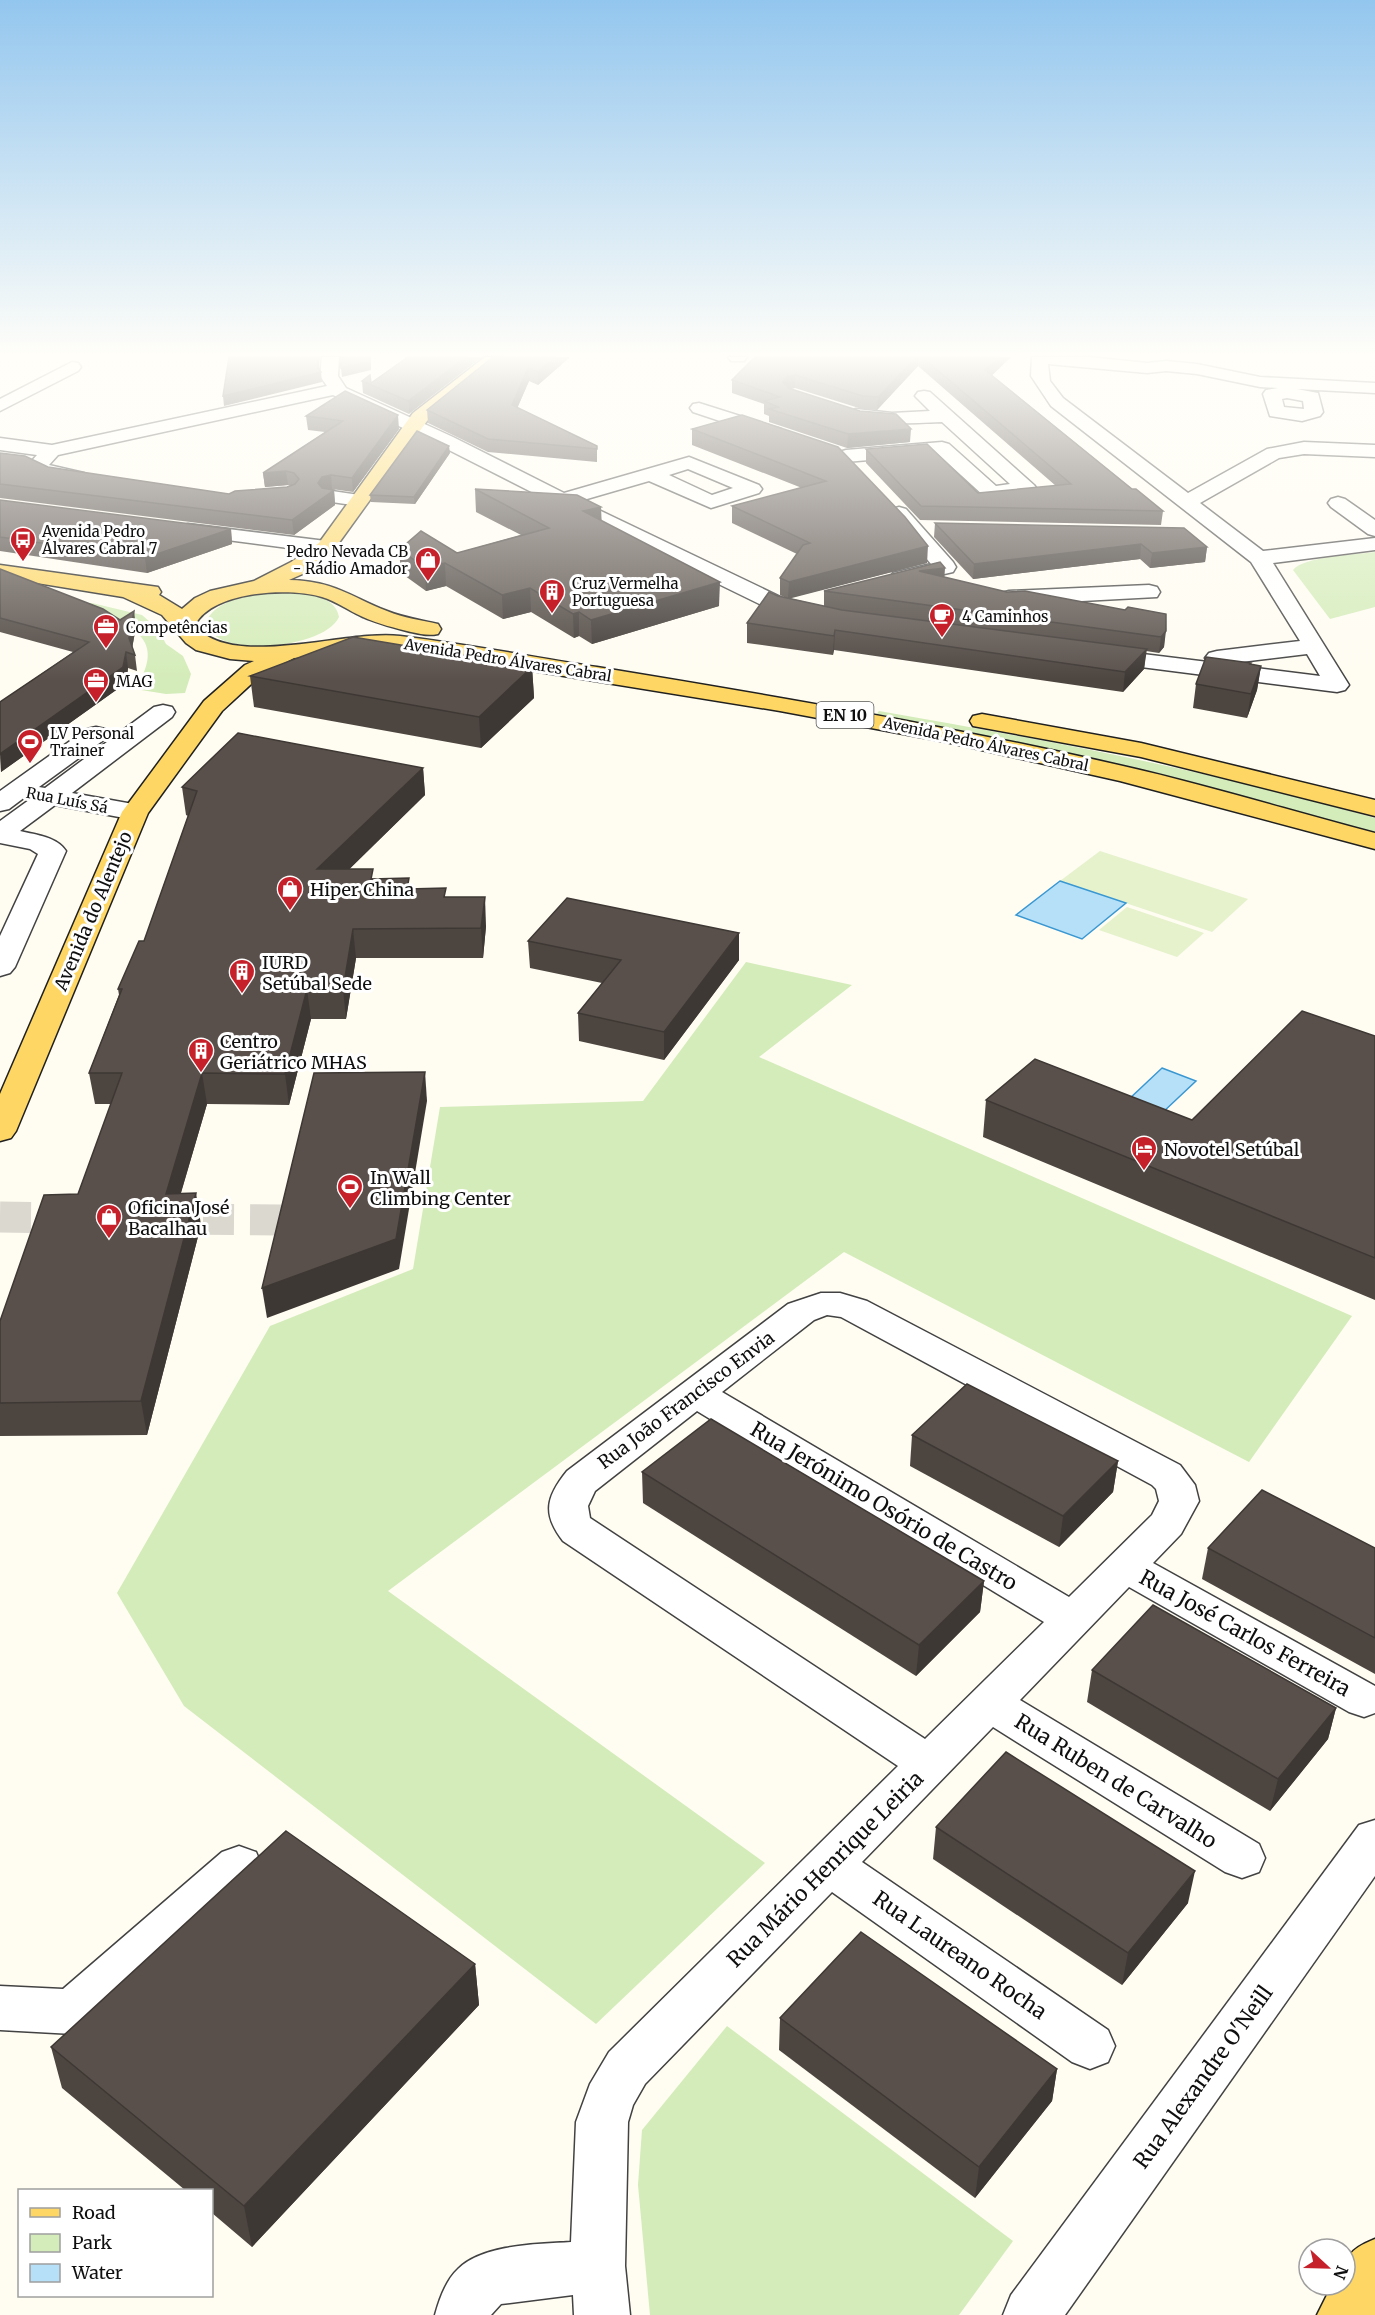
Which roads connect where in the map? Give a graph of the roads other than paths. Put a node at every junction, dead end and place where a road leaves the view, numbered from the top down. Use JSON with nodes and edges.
{"nodes":[{"id":1,"x":38,"y":465,"type":"edge"},
{"id":2,"x":384,"y":465,"type":"edge"},
{"id":3,"x":493,"y":465,"type":"edge"},
{"id":4,"x":854,"y":465,"type":"edge"},
{"id":5,"x":961,"y":465,"type":"edge"},
{"id":6,"x":1001,"y":465,"type":"edge"},
{"id":7,"x":1139,"y":465,"type":"edge"},
{"id":8,"x":1253,"y":465,"type":"edge"},
{"id":9,"x":861,"y":472,"type":"edge"},
{"id":10,"x":651,"y":474,"type":"dead end"},
{"id":11,"x":95,"y":479,"type":"edge"},
{"id":12,"x":883,"y":496,"type":"edge"},
{"id":13,"x":332,"y":497,"type":"edge"},
{"id":14,"x":359,"y":500,"type":"junction"},
{"id":15,"x":562,"y":500,"type":"junction"},
{"id":16,"x":1187,"y":502,"type":"junction"},
{"id":17,"x":1338,"y":503,"type":"dead end"},
{"id":18,"x":171,"y":528,"type":"edge"},
{"id":19,"x":913,"y":528,"type":"junction"},
{"id":20,"x":936,"y":528,"type":"edge"},
{"id":21,"x":1375,"y":530,"type":"edge"},
{"id":22,"x":1194,"y":534,"type":"edge"},
{"id":23,"x":1229,"y":535,"type":"junction"},
{"id":24,"x":1375,"y":544,"type":"edge"},
{"id":25,"x":326,"y":547,"type":"junction"},
{"id":26,"x":1258,"y":558,"type":"junction"},
{"id":27,"x":0,"y":571,"type":"edge"},
{"id":28,"x":877,"y":584,"type":"edge"},
{"id":29,"x":128,"y":591,"type":"junction"},
{"id":30,"x":240,"y":591,"type":"junction"},
{"id":31,"x":988,"y":591,"type":"edge"},
{"id":32,"x":346,"y":600,"type":"junction"},
{"id":33,"x":1151,"y":601,"type":"dead end"},
{"id":34,"x":823,"y":608,"type":"edge"},
{"id":35,"x":184,"y":624,"type":"junction"},
{"id":36,"x":202,"y":644,"type":"junction"},
{"id":37,"x":1315,"y":646,"type":"junction"},
{"id":38,"x":298,"y":650,"type":"junction"},
{"id":39,"x":1082,"y":653,"type":"edge"},
{"id":40,"x":1165,"y":664,"type":"junction"},
{"id":41,"x":213,"y":706,"type":"junction"},
{"id":42,"x":6,"y":794,"type":"edge"},
{"id":43,"x":49,"y":797,"type":"junction"},
{"id":44,"x":1375,"y":808,"type":"edge"},
{"id":45,"x":135,"y":812,"type":"junction"},
{"id":46,"x":0,"y":834,"type":"edge"},
{"id":47,"x":1375,"y":842,"type":"edge"},
{"id":48,"x":0,"y":967,"type":"edge"},
{"id":49,"x":0,"y":1131,"type":"edge"},
{"id":50,"x":696,"y":1393,"type":"junction"},
{"id":51,"x":1167,"y":1524,"type":"joint"},
{"id":52,"x":1125,"y":1566,"type":"junction"},
{"id":53,"x":1072,"y":1619,"type":"junction"},
{"id":54,"x":1364,"y":1700,"type":"dead end"},
{"id":55,"x":990,"y":1703,"type":"junction"},
{"id":56,"x":929,"y":1764,"type":"junction"},
{"id":57,"x":1375,"y":1839,"type":"edge"},
{"id":58,"x":1242,"y":1858,"type":"dead end"},
{"id":59,"x":830,"y":1865,"type":"junction"},
{"id":60,"x":239,"y":1866,"type":"dead end"},
{"id":61,"x":0,"y":2008,"type":"edge"},
{"id":62,"x":1090,"y":2046,"type":"dead end"},
{"id":63,"x":1375,"y":2266,"type":"edge"},
{"id":64,"x":600,"y":2291,"type":"edge"},
{"id":65,"x":463,"y":2315,"type":"edge"},
{"id":66,"x":1031,"y":2315,"type":"edge"},
{"id":67,"x":1345,"y":2315,"type":"edge"}],
"edges":[{"from":1,"to":11,"type":"street"},
{"from":2,"to":14,"type":"main road"},
{"from":3,"to":15,"type":"street"},
{"from":4,"to":9,"type":"street"},
{"from":5,"to":6,"type":"street"},
{"from":7,"to":16,"type":"street"},
{"from":8,"to":16,"type":"street"},
{"from":10,"to":15,"type":"street"},
{"from":12,"to":19,"type":"street"},
{"from":13,"to":14,"type":"street"},
{"from":14,"to":25,"type":"main road"},
{"from":15,"to":34,"type":"street"},
{"from":16,"to":23,"type":"street"},
{"from":17,"to":21,"type":"street"},
{"from":18,"to":25,"type":"street"},
{"from":19,"to":20,"type":"street"},
{"from":19,"to":28,"type":"street"},
{"from":22,"to":23,"type":"street"},
{"from":23,"to":26,"type":"street"},
{"from":24,"to":26,"type":"street"},
{"from":25,"to":30,"type":"main road"},
{"from":25,"to":32,"type":"main road"},
{"from":26,"to":37,"type":"street"},
{"from":27,"to":29,"type":"main road","name":"Avenida Pedro Álvares Cabral"},
{"from":29,"to":30,"type":"main road","name":"Avenida Pedro Álvares Cabral"},
{"from":29,"to":35,"type":"main road","name":"Avenida Pedro Álvares Cabral"},
{"from":30,"to":32,"type":"main road","name":"Avenida Pedro Álvares Cabral"},
{"from":30,"to":35,"type":"main road","name":"Avenida Pedro Álvares Cabral"},
{"from":31,"to":33,"type":"street"},
{"from":32,"to":38,"type":"main road","name":"Avenida Pedro Álvares Cabral"},
{"from":32,"to":44,"type":"main road","name":"Avenida Pedro Álvares Cabral","number":"EN 10"},
{"from":35,"to":36,"type":"main road","name":"Avenida Pedro Álvares Cabral"},
{"from":36,"to":38,"type":"main road","name":"Avenida Pedro Álvares Cabral"},
{"from":36,"to":41,"type":"main road"},
{"from":37,"to":40,"type":"street"},
{"from":37,"to":40,"type":"street"},
{"from":38,"to":41,"type":"main road","name":"Avenida do Alentejo"},
{"from":38,"to":47,"type":"main road","name":"Avenida Pedro Álvares Cabral","number":"EN 10"},
{"from":39,"to":40,"type":"street"},
{"from":41,"to":45,"type":"main road","name":"Avenida do Alentejo"},
{"from":42,"to":43,"type":"street","name":"Rua Luís Sá"},
{"from":42,"to":43,"type":"street"},
{"from":43,"to":45,"type":"street","name":"Rua Luís Sá"},
{"from":43,"to":46,"type":"street"},
{"from":45,"to":49,"type":"main road","name":"Avenida do Alentejo"},
{"from":46,"to":48,"type":"street"},
{"from":50,"to":51,"type":"street","name":"Rua João Francisco Envia"},
{"from":50,"to":53,"type":"street","name":"Rua Jerónimo Osório de Castro"},
{"from":50,"to":56,"type":"street","name":"Rua João Francisco Envia"},
{"from":51,"to":52,"type":"street","name":"Rua Mário Henrique Leiria"},
{"from":52,"to":53,"type":"street","name":"Rua Mário Henrique Leiria"},
{"from":52,"to":54,"type":"street","name":"Rua José Carlos Ferreira"},
{"from":53,"to":55,"type":"street","name":"Rua Mário Henrique Leiria"},
{"from":55,"to":56,"type":"street","name":"Rua Mário Henrique Leiria"},
{"from":55,"to":58,"type":"street","name":"Rua Ruben de Carvalho"},
{"from":56,"to":59,"type":"street","name":"Rua Mário Henrique Leiria"},
{"from":57,"to":66,"type":"street","name":"Rua Alexandre O'Neill"},
{"from":59,"to":62,"type":"street","name":"Rua Laureano Rocha"},
{"from":59,"to":64,"type":"street","name":"Rua Mário Henrique Leiria"},
{"from":60,"to":61,"type":"street"},
{"from":63,"to":67,"type":"main road"},
{"from":64,"to":65,"type":"street","name":"Rua Mário Henrique Leiria"}]}
